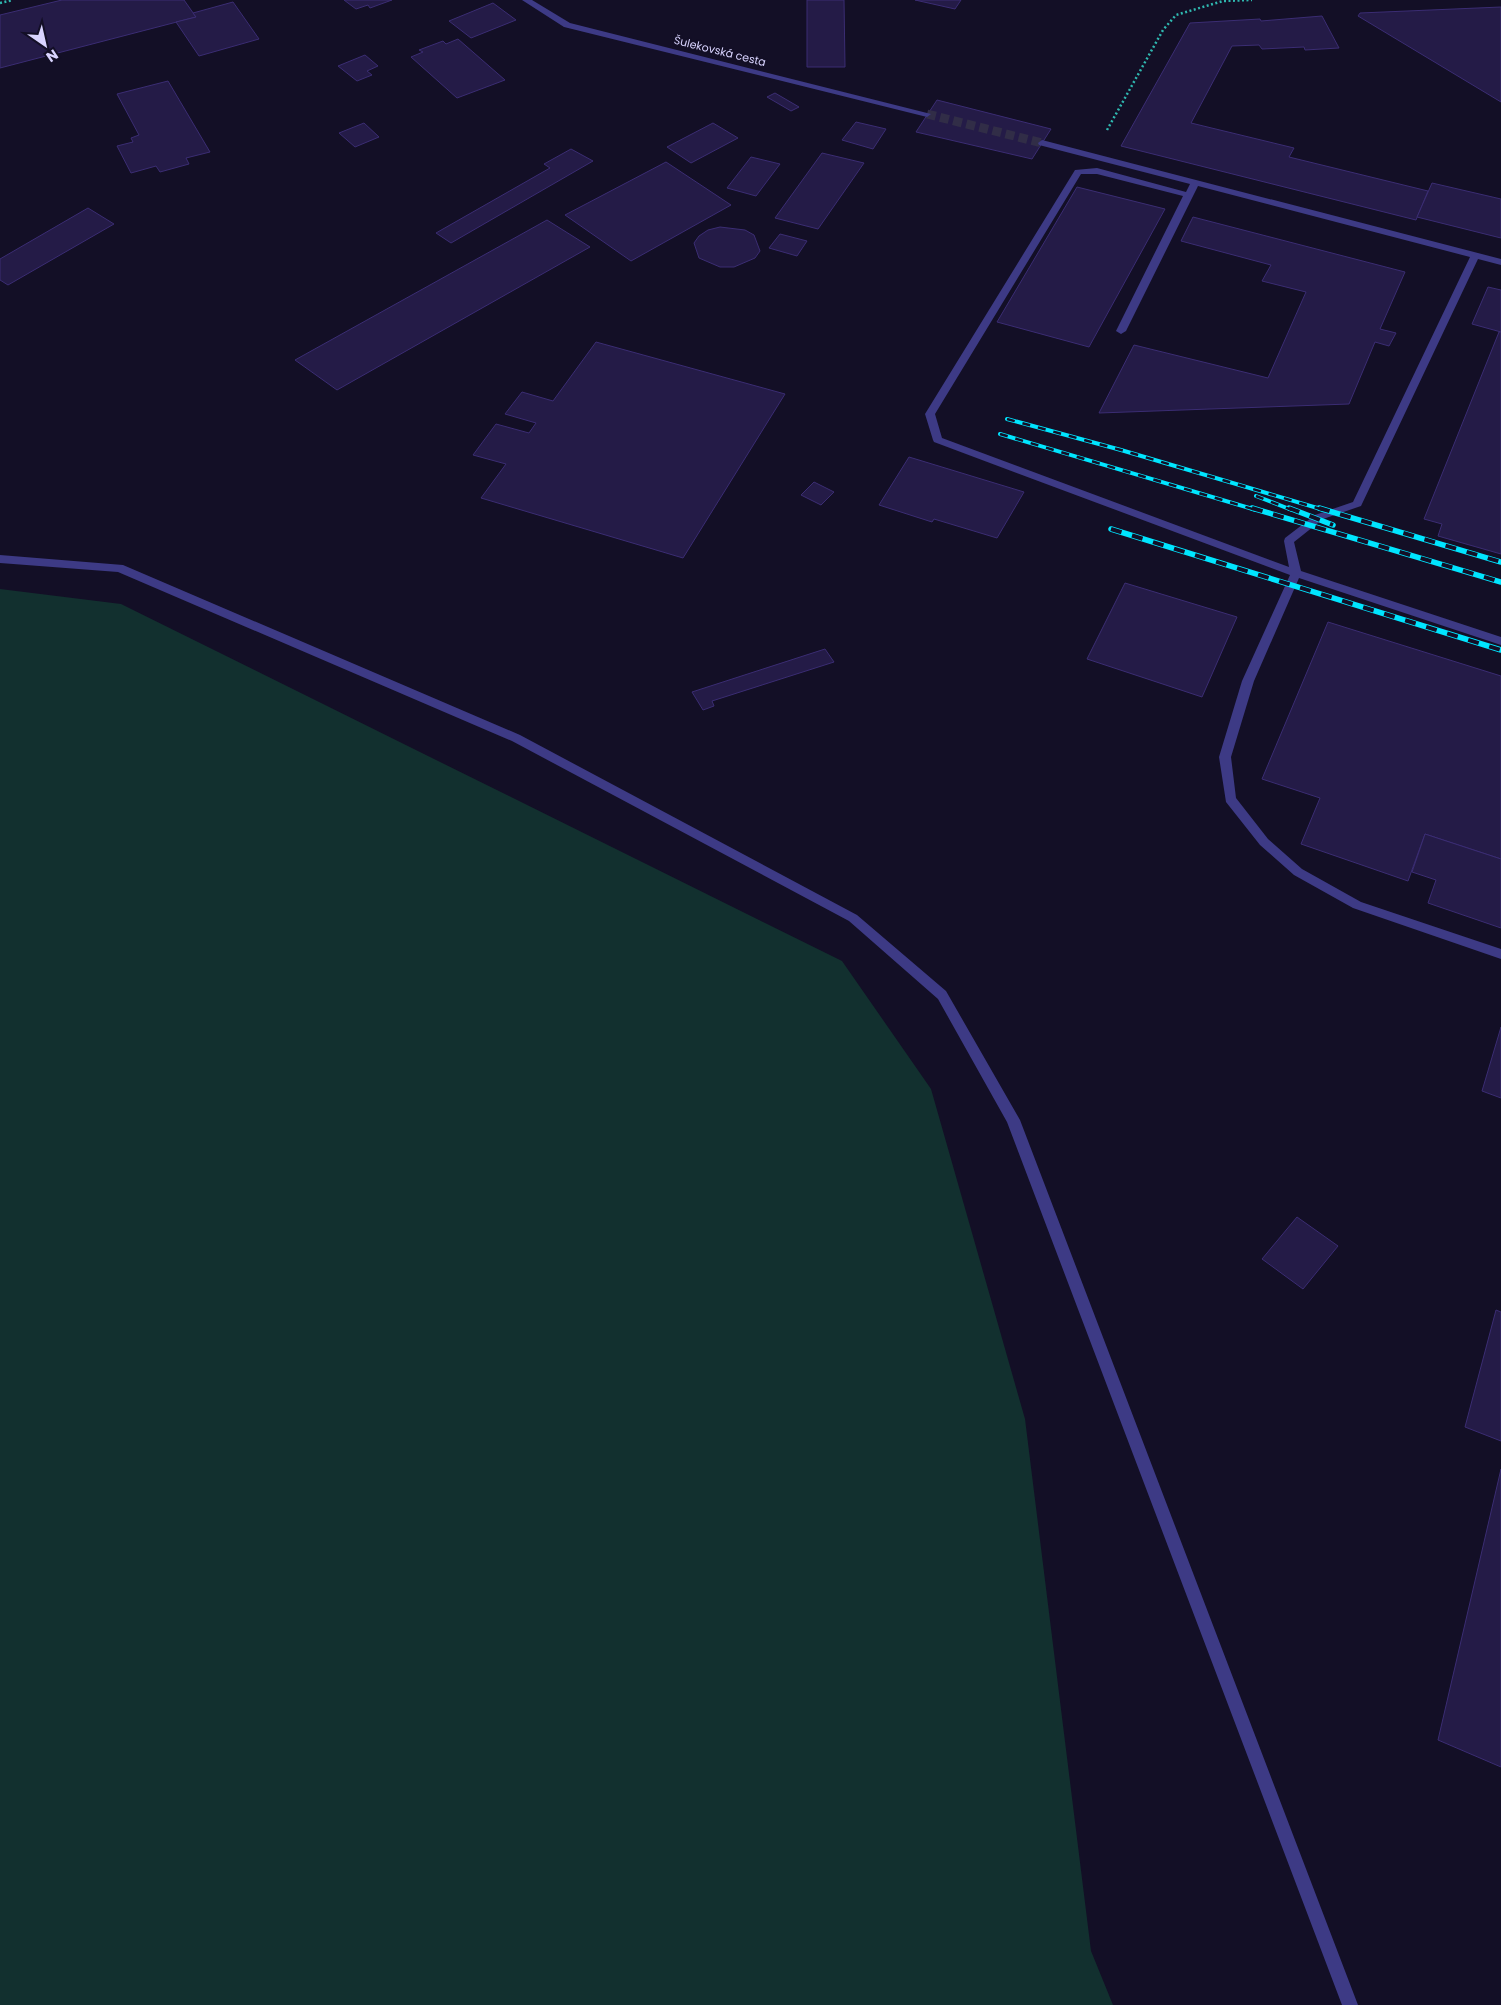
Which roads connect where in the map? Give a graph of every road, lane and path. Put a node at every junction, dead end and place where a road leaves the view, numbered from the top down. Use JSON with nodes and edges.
{"nodes":[{"id":1,"x":14,"y":0,"type":"edge"},
{"id":2,"x":526,"y":0,"type":"edge"},
{"id":3,"x":1252,"y":0,"type":"edge"},
{"id":4,"x":0,"y":3,"type":"edge"},
{"id":5,"x":927,"y":114,"type":"tunnel mouth"},
{"id":6,"x":1042,"y":143,"type":"tunnel mouth"},
{"id":7,"x":1093,"y":156,"type":"junction"},
{"id":8,"x":1196,"y":183,"type":"junction"},
{"id":9,"x":1188,"y":195,"type":"junction"},
{"id":10,"x":1475,"y":255,"type":"junction"},
{"id":11,"x":1501,"y":262,"type":"edge"},
{"id":12,"x":1121,"y":331,"type":"dead end"},
{"id":13,"x":0,"y":559,"type":"edge"},
{"id":14,"x":1296,"y":573,"type":"junction"},
{"id":15,"x":1501,"y":641,"type":"edge"},
{"id":16,"x":1501,"y":954,"type":"edge"},
{"id":17,"x":1350,"y":2005,"type":"edge"}],
"edges":[{"from":1,"to":4,"type":"path"},
{"from":2,"to":5,"type":"street","name":"Šulekovská cesta"},
{"from":3,"to":7,"type":"path"},
{"from":6,"to":7,"type":"street"},
{"from":7,"to":8,"type":"street"},
{"from":8,"to":9,"type":"street"},
{"from":8,"to":10,"type":"street"},
{"from":9,"to":12,"type":"street"},
{"from":9,"to":14,"type":"street"},
{"from":10,"to":11,"type":"street"},
{"from":10,"to":14,"type":"street"},
{"from":13,"to":17,"type":"street"},
{"from":14,"to":15,"type":"street"},
{"from":14,"to":16,"type":"street"}]}
